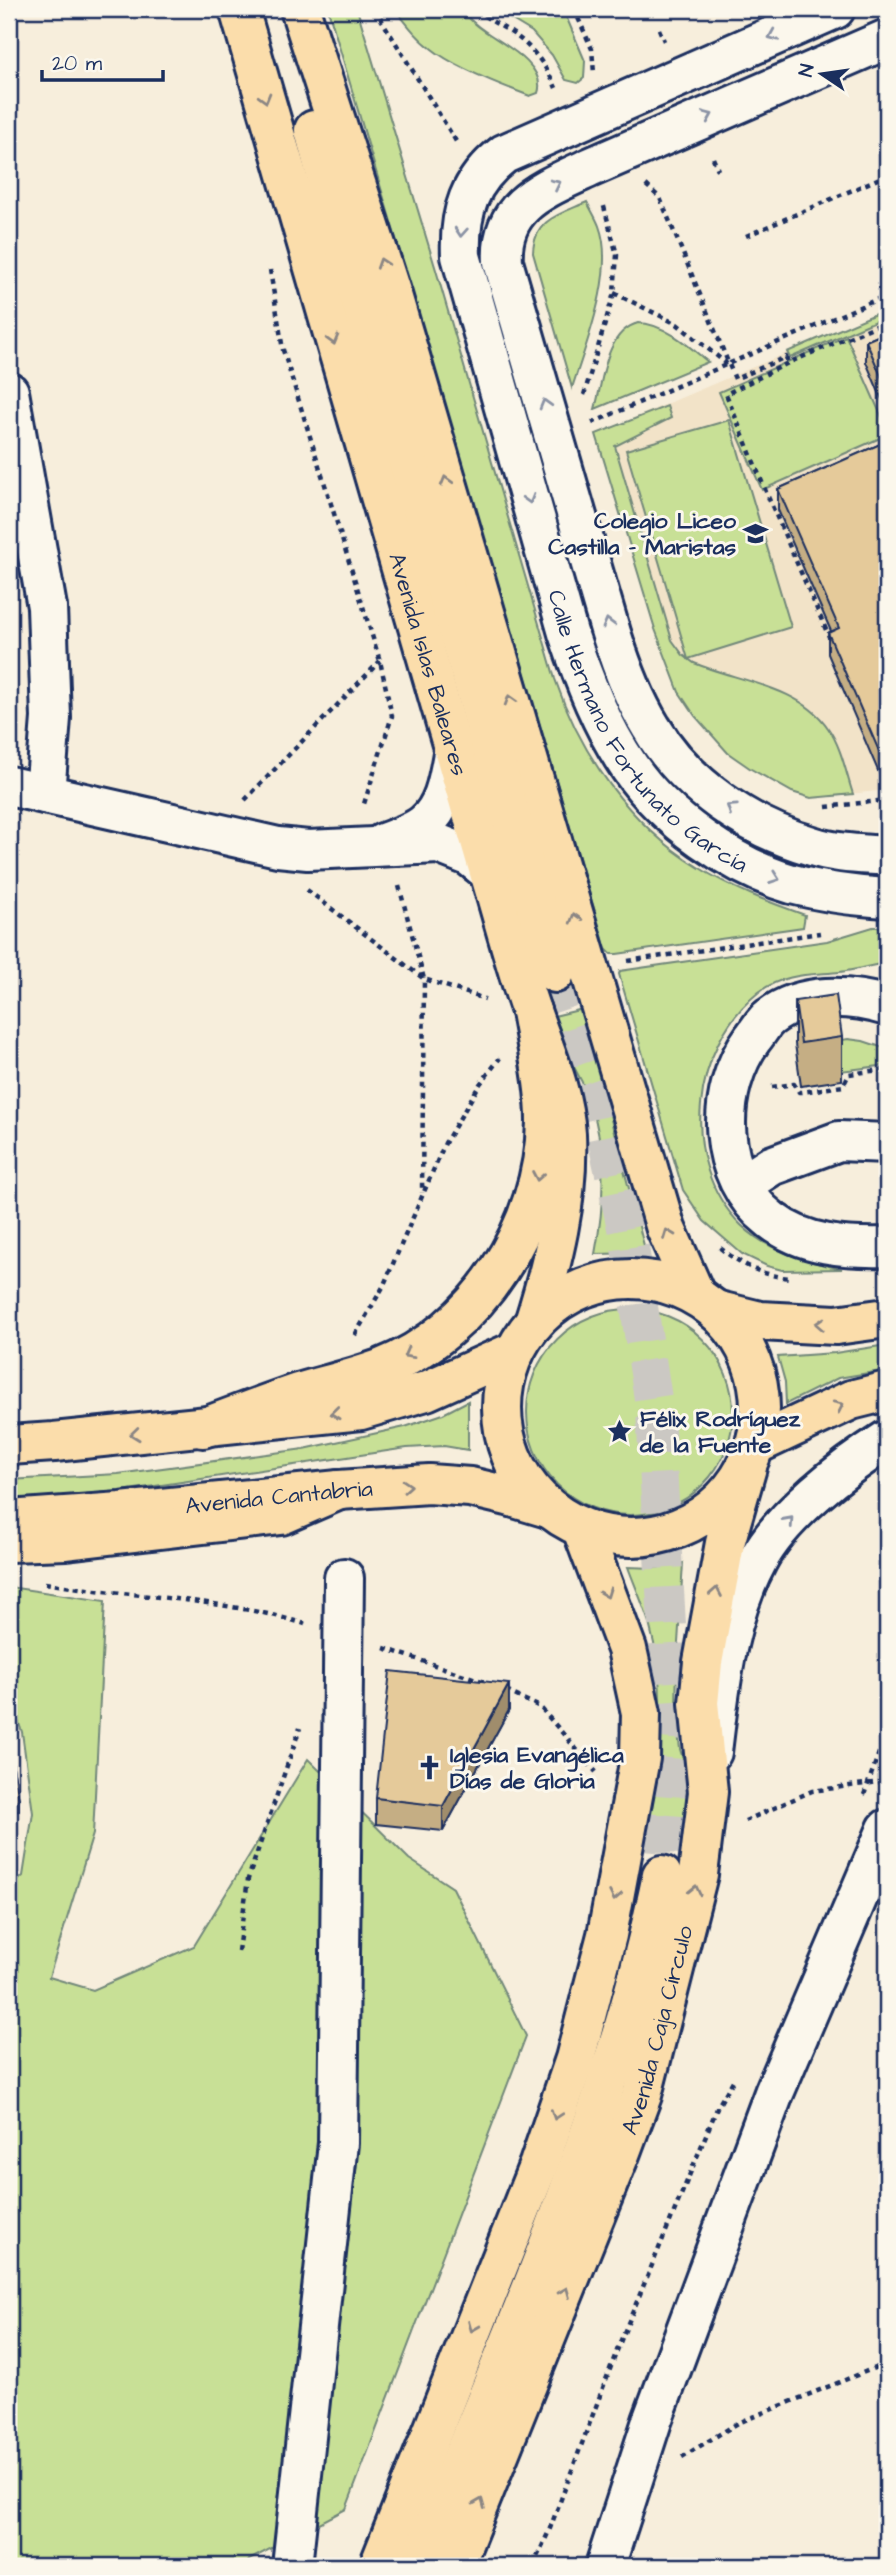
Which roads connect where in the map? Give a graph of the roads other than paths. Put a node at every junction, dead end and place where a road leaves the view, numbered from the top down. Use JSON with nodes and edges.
{"nodes":[{"id":1,"x":239,"y":9,"type":"edge"},
{"id":2,"x":261,"y":9,"type":"edge"},
{"id":3,"x":282,"y":9,"type":"edge"},
{"id":4,"x":300,"y":9,"type":"edge"},
{"id":5,"x":835,"y":9,"type":"edge"},
{"id":6,"x":887,"y":39,"type":"edge"},
{"id":7,"x":628,"y":98,"type":"junction"},
{"id":8,"x":645,"y":143,"type":"junction"},
{"id":9,"x":345,"y":247,"type":"junction"},
{"id":10,"x":9,"y":392,"type":"edge"},
{"id":11,"x":454,"y":748,"type":"junction"},
{"id":12,"x":27,"y":790,"type":"edge"},
{"id":13,"x":887,"y":856,"type":"edge"},
{"id":14,"x":387,"y":860,"type":"junction"},
{"id":15,"x":489,"y":872,"type":"junction"},
{"id":16,"x":887,"y":898,"type":"edge"},
{"id":17,"x":555,"y":973,"type":"tunnel mouth"},
{"id":18,"x":513,"y":1006,"type":"junction"},
{"id":19,"x":887,"y":1006,"type":"edge"},
{"id":20,"x":887,"y":1143,"type":"edge"},
{"id":21,"x":742,"y":1185,"type":"junction"},
{"id":22,"x":887,"y":1247,"type":"edge"},
{"id":23,"x":706,"y":1303,"type":"junction"},
{"id":24,"x":887,"y":1318,"type":"edge"},
{"id":25,"x":524,"y":1337,"type":"junction"},
{"id":26,"x":887,"y":1391,"type":"edge"},
{"id":27,"x":203,"y":1428,"type":"junction"},
{"id":28,"x":887,"y":1440,"type":"edge"},
{"id":29,"x":9,"y":1445,"type":"edge"},
{"id":30,"x":751,"y":1456,"type":"junction"},
{"id":31,"x":339,"y":1490,"type":"junction"},
{"id":32,"x":548,"y":1508,"type":"junction"},
{"id":33,"x":9,"y":1520,"type":"edge"},
{"id":34,"x":582,"y":1529,"type":"junction"},
{"id":35,"x":9,"y":1542,"type":"edge"},
{"id":36,"x":344,"y":1578,"type":"dead end"},
{"id":37,"x":708,"y":1792,"type":"junction"},
{"id":38,"x":887,"y":1829,"type":"edge"},
{"id":39,"x":662,"y":1875,"type":"tunnel mouth"},
{"id":40,"x":292,"y":2566,"type":"edge"},
{"id":41,"x":379,"y":2566,"type":"edge"},
{"id":42,"x":418,"y":2566,"type":"edge"},
{"id":43,"x":454,"y":2566,"type":"edge"},
{"id":44,"x":605,"y":2566,"type":"edge"}],
"edges":[{"from":1,"to":11,"type":"main road","name":"Avenida Islas Baleares","one_way":true},
{"from":2,"to":9,"type":"main road","name":"Avenida Islas Baleares"},
{"from":3,"to":9,"type":"main road","name":"Avenida Islas Baleares"},
{"from":23,"to":4,"type":"main road","one_way":true},
{"from":5,"to":7,"type":"street","one_way":true},
{"from":8,"to":6,"type":"street","one_way":true},
{"from":7,"to":8,"type":"street"},
{"from":7,"to":16,"type":"street","name":"Calle Hermano Fortunato García","one_way":true},
{"from":13,"to":8,"type":"street","name":"Calle Hermano Fortunato García","one_way":true},
{"from":9,"to":17,"type":"main road","name":"Avenida Islas Baleares"},
{"from":10,"to":12,"type":"street"},
{"from":11,"to":14,"type":"street"},
{"from":11,"to":15,"type":"main road","name":"Avenida Islas Baleares"},
{"from":12,"to":14,"type":"street"},
{"from":14,"to":15,"type":"street"},
{"from":15,"to":18,"type":"main road","name":"Avenida Islas Baleares"},
{"from":18,"to":25,"type":"main road","name":"Avenida Islas Baleares"},
{"from":18,"to":27,"type":"main road","one_way":true},
{"from":19,"to":21,"type":"street"},
{"from":20,"to":21,"type":"street"},
{"from":21,"to":22,"type":"street"},
{"from":24,"to":23,"type":"main road","one_way":true},
{"from":23,"to":25,"type":"main road"},
{"from":23,"to":30,"type":"main road","name":"Avenida Caja Círculo"},
{"from":25,"to":27,"type":"main road","one_way":true},
{"from":25,"to":32,"type":"main road","name":"Avenida Islas Baleares"},
{"from":30,"to":26,"type":"main road","one_way":true},
{"from":27,"to":29,"type":"main road","one_way":true},
{"from":37,"to":28,"type":"street","one_way":true},
{"from":30,"to":34,"type":"main road"},
{"from":37,"to":30,"type":"main road","name":"Avenida Caja Círculo","one_way":true},
{"from":31,"to":32,"type":"main road","name":"Avenida Cantabria","one_way":true},
{"from":31,"to":33,"type":"main road","name":"Avenida Cantabria"},
{"from":31,"to":35,"type":"main road"},
{"from":32,"to":34,"type":"main road"},
{"from":34,"to":41,"type":"main road","one_way":true},
{"from":36,"to":40,"type":"street"},
{"from":43,"to":37,"type":"main road","name":"Avenida Caja Círculo","one_way":true},
{"from":38,"to":44,"type":"street"},
{"from":39,"to":42,"type":"main road","name":"Avenida Caja Círculo"}]}
